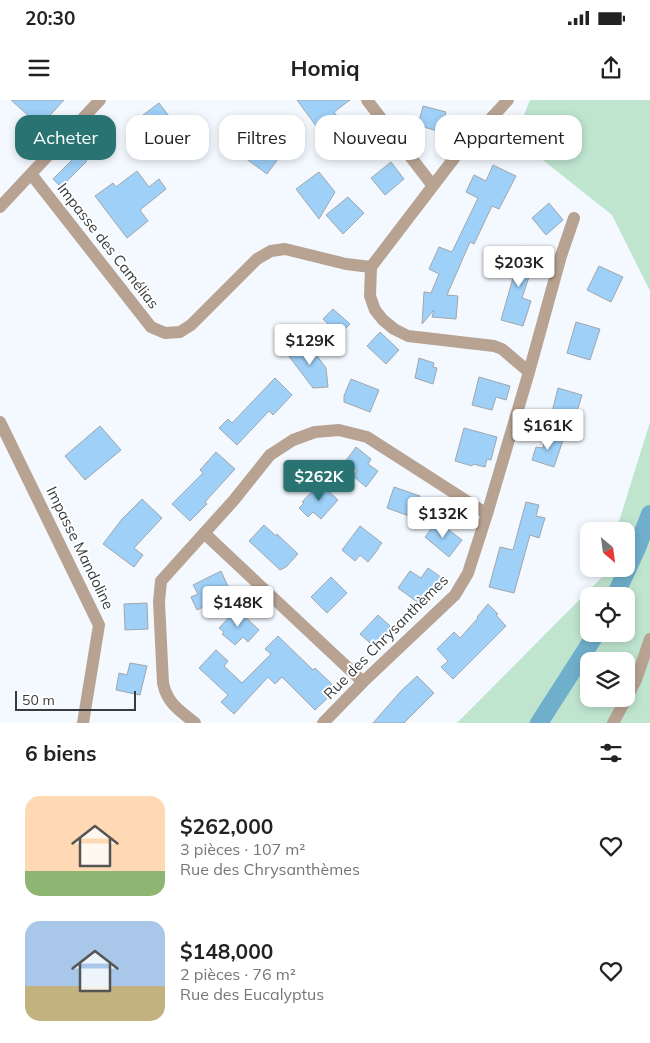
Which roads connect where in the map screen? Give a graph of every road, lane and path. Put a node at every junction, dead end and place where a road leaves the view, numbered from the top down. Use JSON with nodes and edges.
{"nodes":[{"id":1,"x":100,"y":100,"type":"edge"},
{"id":2,"x":367,"y":100,"type":"edge"},
{"id":3,"x":508,"y":100,"type":"edge"},
{"id":4,"x":31,"y":174,"type":"junction"},
{"id":5,"x":433,"y":186,"type":"junction"},
{"id":6,"x":0,"y":207,"type":"edge"},
{"id":7,"x":574,"y":218,"type":"dead end"},
{"id":8,"x":371,"y":267,"type":"junction"},
{"id":9,"x":529,"y":372,"type":"junction"},
{"id":10,"x":0,"y":423,"type":"edge"},
{"id":11,"x":487,"y":514,"type":"junction"},
{"id":12,"x":204,"y":533,"type":"junction"},
{"id":13,"x":650,"y":638,"type":"edge"},
{"id":14,"x":363,"y":682,"type":"junction"},
{"id":15,"x":635,"y":682,"type":"edge"},
{"id":16,"x":622,"y":707,"type":"edge"},
{"id":17,"x":83,"y":723,"type":"edge"},
{"id":18,"x":195,"y":723,"type":"edge"},
{"id":19,"x":323,"y":723,"type":"edge"},
{"id":20,"x":613,"y":723,"type":"edge"}],
"edges":[{"from":1,"to":4,"type":"street"},
{"from":2,"to":5,"type":"street"},
{"from":3,"to":5,"type":"street"},
{"from":4,"to":6,"type":"street"},
{"from":4,"to":8,"type":"street","name":"Impasse des Camélias"},
{"from":5,"to":8,"type":"street"},
{"from":7,"to":9,"type":"street","name":"Rue des Chrysanthèmes"},
{"from":8,"to":9,"type":"street"},
{"from":9,"to":11,"type":"street","name":"Rue des Chrysanthèmes"},
{"from":10,"to":17,"type":"street","name":"Impasse Mandoline"},
{"from":11,"to":12,"type":"street"},
{"from":11,"to":14,"type":"street","name":"Rue des Chrysanthèmes"},
{"from":12,"to":14,"type":"street"},
{"from":12,"to":18,"type":"street"},
{"from":13,"to":15,"type":"street"},
{"from":14,"to":19,"type":"street","name":"Rue des Chrysanthèmes"},
{"from":16,"to":20,"type":"street"}]}
